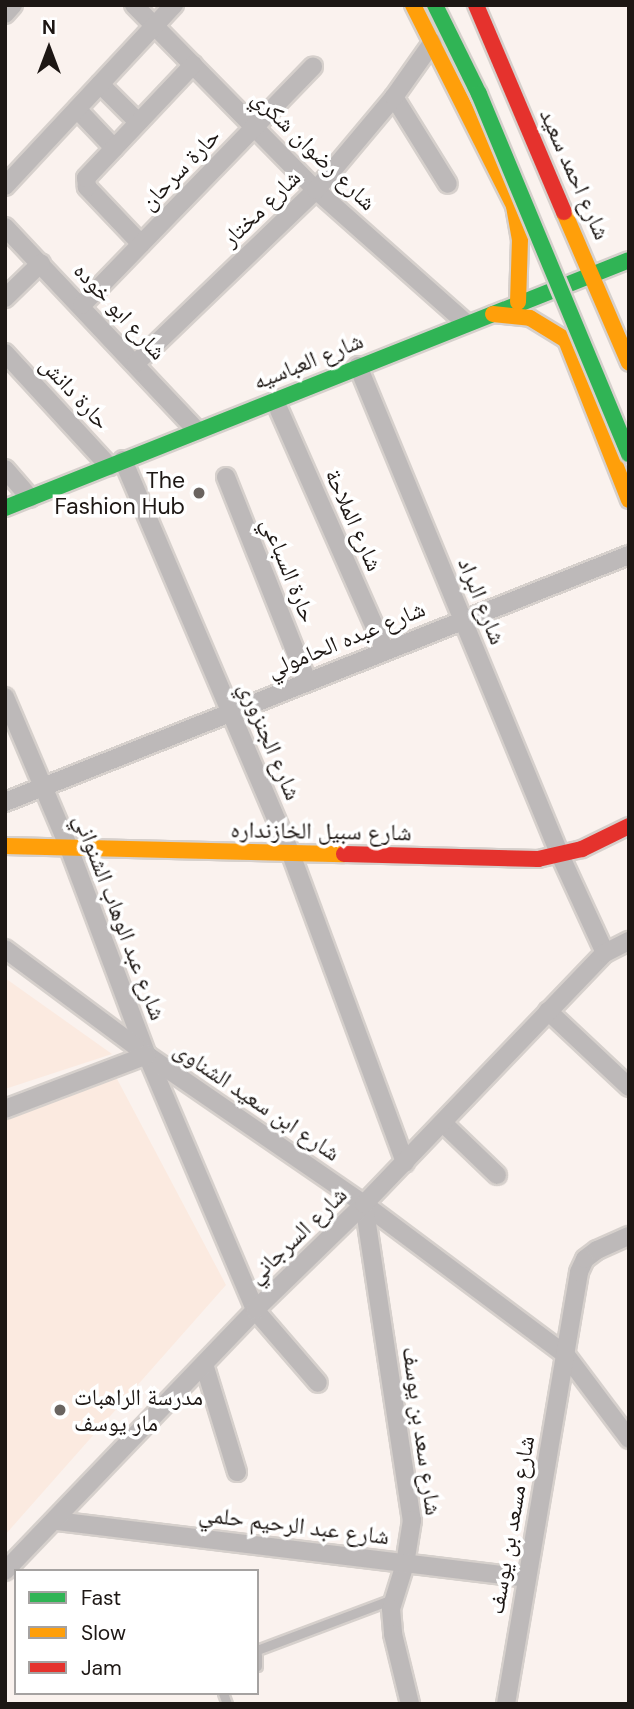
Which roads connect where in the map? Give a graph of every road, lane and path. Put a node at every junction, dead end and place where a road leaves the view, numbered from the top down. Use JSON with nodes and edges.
{"nodes":[{"id":1,"x":134,"y":5,"type":"edge"},
{"id":2,"x":174,"y":5,"type":"edge"},
{"id":3,"x":413,"y":5,"type":"edge"},
{"id":4,"x":435,"y":5,"type":"edge"},
{"id":5,"x":449,"y":5,"type":"edge"},
{"id":6,"x":476,"y":5,"type":"edge"},
{"id":7,"x":154,"y":26,"type":"junction"},
{"id":8,"x":433,"y":42,"type":"junction"},
{"id":9,"x":193,"y":65,"type":"junction"},
{"id":10,"x":313,"y":67,"type":"dead end"},
{"id":11,"x":100,"y":84,"type":"junction"},
{"id":12,"x":394,"y":97,"type":"junction"},
{"id":13,"x":77,"y":109,"type":"junction"},
{"id":14,"x":138,"y":122,"type":"junction"},
{"id":15,"x":254,"y":128,"type":"junction"},
{"id":16,"x":114,"y":148,"type":"junction"},
{"id":17,"x":544,"y":162,"type":"junction"},
{"id":18,"x":448,"y":184,"type":"dead end"},
{"id":19,"x":5,"y":186,"type":"edge"},
{"id":20,"x":316,"y":190,"type":"junction"},
{"id":21,"x":506,"y":190,"type":"junction"},
{"id":22,"x":5,"y":228,"type":"edge"},
{"id":23,"x":141,"y":244,"type":"junction"},
{"id":24,"x":629,"y":260,"type":"edge"},
{"id":25,"x":41,"y":263,"type":"junction"},
{"id":26,"x":593,"y":274,"type":"junction"},
{"id":27,"x":5,"y":298,"type":"edge"},
{"id":28,"x":518,"y":302,"type":"junction"},
{"id":29,"x":82,"y":305,"type":"junction"},
{"id":30,"x":488,"y":314,"type":"junction"},
{"id":31,"x":466,"y":323,"type":"junction"},
{"id":32,"x":5,"y":353,"type":"edge"},
{"id":33,"x":136,"y":363,"type":"junction"},
{"id":34,"x":629,"y":363,"type":"edge"},
{"id":35,"x":358,"y":366,"type":"junction"},
{"id":36,"x":279,"y":410,"type":"dead end"},
{"id":37,"x":629,"y":426,"type":"edge"},
{"id":38,"x":197,"y":431,"type":"junction"},
{"id":39,"x":629,"y":454,"type":"edge"},
{"id":40,"x":116,"y":463,"type":"junction"},
{"id":41,"x":5,"y":469,"type":"edge"},
{"id":42,"x":226,"y":477,"type":"dead end"},
{"id":43,"x":30,"y":498,"type":"junction"},
{"id":44,"x":629,"y":500,"type":"edge"},
{"id":45,"x":5,"y":508,"type":"edge"},
{"id":46,"x":629,"y":555,"type":"edge"},
{"id":47,"x":462,"y":618,"type":"junction"},
{"id":48,"x":385,"y":650,"type":"junction"},
{"id":49,"x":307,"y":681,"type":"junction"},
{"id":50,"x":5,"y":697,"type":"edge"},
{"id":51,"x":230,"y":712,"type":"junction"},
{"id":52,"x":42,"y":787,"type":"junction"},
{"id":53,"x":5,"y":802,"type":"edge"},
{"id":54,"x":629,"y":826,"type":"edge"},
{"id":55,"x":5,"y":846,"type":"edge"},
{"id":56,"x":69,"y":848,"type":"junction"},
{"id":57,"x":291,"y":854,"type":"junction"},
{"id":58,"x":561,"y":855,"type":"junction"},
{"id":59,"x":629,"y":941,"type":"edge"},
{"id":60,"x":5,"y":949,"type":"edge"},
{"id":61,"x":605,"y":953,"type":"junction"},
{"id":62,"x":548,"y":1011,"type":"junction"},
{"id":63,"x":147,"y":1055,"type":"junction"},
{"id":64,"x":629,"y":1087,"type":"edge"},
{"id":65,"x":5,"y":1109,"type":"edge"},
{"id":66,"x":443,"y":1123,"type":"junction"},
{"id":67,"x":405,"y":1163,"type":"junction"},
{"id":68,"x":497,"y":1175,"type":"dead end"},
{"id":69,"x":364,"y":1204,"type":"junction"},
{"id":70,"x":629,"y":1236,"type":"edge"},
{"id":71,"x":255,"y":1310,"type":"junction"},
{"id":72,"x":566,"y":1355,"type":"junction"},
{"id":73,"x":204,"y":1364,"type":"junction"},
{"id":74,"x":318,"y":1383,"type":"dead end"},
{"id":75,"x":629,"y":1439,"type":"edge"},
{"id":76,"x":237,"y":1472,"type":"dead end"},
{"id":77,"x":56,"y":1521,"type":"junction"},
{"id":78,"x":405,"y":1564,"type":"junction"},
{"id":79,"x":5,"y":1571,"type":"edge"},
{"id":80,"x":526,"y":1578,"type":"junction"},
{"id":81,"x":394,"y":1598,"type":"junction"},
{"id":82,"x":259,"y":1652,"type":"edge"},
{"id":83,"x":410,"y":1704,"type":"edge"},
{"id":84,"x":506,"y":1704,"type":"edge"}],
"edges":[{"from":1,"to":7,"type":"street","name":"شارع رضوان شكري"},
{"from":2,"to":7,"type":"street"},
{"from":3,"to":8,"type":"main road"},
{"from":4,"to":39,"type":"main road","bridge":true},
{"from":5,"to":37,"type":"main road"},
{"from":6,"to":17,"type":"main road","name":"شارع احمد سعيد"},
{"from":7,"to":9,"type":"street","name":"شارع رضوان شكري"},
{"from":7,"to":11,"type":"street"},
{"from":8,"to":12,"type":"street","name":"شارع مختار"},
{"from":8,"to":21,"type":"main road"},
{"from":9,"to":14,"type":"street"},
{"from":9,"to":15,"type":"street","name":"شارع رضوان شكري"},
{"from":10,"to":15,"type":"street","name":"حارة سرحان"},
{"from":11,"to":13,"type":"street"},
{"from":11,"to":14,"type":"street"},
{"from":12,"to":18,"type":"street"},
{"from":12,"to":20,"type":"street","name":"شارع مختار"},
{"from":13,"to":16,"type":"street"},
{"from":13,"to":19,"type":"street"},
{"from":14,"to":16,"type":"street"},
{"from":15,"to":20,"type":"street","name":"شارع رضوان شكري"},
{"from":15,"to":23,"type":"street","name":"حارة سرحان"},
{"from":16,"to":23,"type":"street"},
{"from":17,"to":21,"type":"main road"},
{"from":17,"to":26,"type":"main road","name":"شارع احمد سعيد"},
{"from":20,"to":31,"type":"street","name":"شارع رضوان شكري"},
{"from":20,"to":33,"type":"street","name":"شارع مختار"},
{"from":21,"to":28,"type":"main road"},
{"from":22,"to":25,"type":"street","name":"شارع ابو خوده"},
{"from":23,"to":29,"type":"street","name":"حارة سرحان"},
{"from":24,"to":26,"type":"main road","name":"شارع العباسيه"},
{"from":25,"to":27,"type":"street"},
{"from":25,"to":29,"type":"street","name":"شارع ابو خوده"},
{"from":26,"to":28,"type":"main road","name":"شارع العباسيه"},
{"from":26,"to":34,"type":"main road","name":"شارع احمد سعيد"},
{"from":28,"to":30,"type":"main road","name":"شارع العباسيه"},
{"from":29,"to":33,"type":"street","name":"شارع ابو خوده"},
{"from":30,"to":31,"type":"main road","name":"شارع العباسيه"},
{"from":30,"to":44,"type":"main road"},
{"from":31,"to":35,"type":"main road","name":"شارع العباسيه"},
{"from":32,"to":40,"type":"street","name":"حارة دانش"},
{"from":33,"to":38,"type":"street","name":"شارع ابو خوده"},
{"from":35,"to":38,"type":"main road","name":"شارع العباسيه"},
{"from":35,"to":47,"type":"street","name":"شارع البراد"},
{"from":36,"to":48,"type":"street","name":"شارع الملاحة"},
{"from":38,"to":40,"type":"main road","name":"شارع العباسيه"},
{"from":40,"to":43,"type":"main road","name":"شارع العباسيه"},
{"from":40,"to":51,"type":"street","name":"شارع الجنزوري"},
{"from":41,"to":43,"type":"street"},
{"from":42,"to":49,"type":"street","name":"حارة السباعي"},
{"from":43,"to":45,"type":"main road","name":"شارع العباسيه"},
{"from":46,"to":47,"type":"street","name":"شارع عبده الحامولي"},
{"from":47,"to":48,"type":"street","name":"شارع عبده الحامولي"},
{"from":47,"to":58,"type":"street","name":"شارع البراد"},
{"from":48,"to":49,"type":"street","name":"شارع عبده الحامولي"},
{"from":49,"to":51,"type":"street","name":"شارع عبده الحامولي"},
{"from":50,"to":52,"type":"street","name":"شارع عبد الوهاب الشنواني"},
{"from":51,"to":52,"type":"street","name":"شارع عبده الحامولي"},
{"from":51,"to":57,"type":"street","name":"شارع الجنزوري"},
{"from":52,"to":53,"type":"street","name":"شارع عبده الحامولي"},
{"from":52,"to":56,"type":"street","name":"شارع عبد الوهاب الشنواني"},
{"from":54,"to":58,"type":"main road","name":"شارع سبيل الخازنداره"},
{"from":55,"to":56,"type":"main road","name":"شارع سبيل الخازنداره"},
{"from":56,"to":57,"type":"main road","name":"شارع سبيل الخازنداره"},
{"from":56,"to":63,"type":"street","name":"شارع عبد الوهاب الشنواني"},
{"from":57,"to":58,"type":"main road","name":"شارع سبيل الخازنداره"},
{"from":57,"to":67,"type":"street","name":"شارع الجنزوري"},
{"from":58,"to":61,"type":"street","name":"شارع البراد"},
{"from":59,"to":61,"type":"street","name":"شارع السرجاني"},
{"from":60,"to":63,"type":"street","name":"شارع ابن سعيد الشناوى"},
{"from":61,"to":62,"type":"street","name":"شارع السرجاني"},
{"from":62,"to":64,"type":"street"},
{"from":62,"to":66,"type":"street","name":"شارع السرجاني"},
{"from":63,"to":65,"type":"street"},
{"from":63,"to":69,"type":"street","name":"شارع ابن سعيد الشناوى"},
{"from":63,"to":71,"type":"street","name":"شارع عبد الوهاب الشنواني"},
{"from":66,"to":67,"type":"street","name":"شارع السرجاني"},
{"from":66,"to":68,"type":"street"},
{"from":67,"to":69,"type":"street","name":"شارع السرجاني"},
{"from":69,"to":71,"type":"street","name":"شارع السرجاني"},
{"from":69,"to":72,"type":"street","name":"شارع ابن سعيد الشناوى"},
{"from":69,"to":78,"type":"street","name":"شارع سعد بن يوسف"},
{"from":70,"to":72,"type":"street","name":"شارع مسعد بن يوسف"},
{"from":71,"to":73,"type":"street","name":"شارع السرجاني"},
{"from":71,"to":74,"type":"street","name":"شارع عبد الوهاب الشنواني"},
{"from":72,"to":75,"type":"street","name":"شارع ابن سعيد الشناوى"},
{"from":72,"to":80,"type":"street","name":"شارع مسعد بن يوسف"},
{"from":73,"to":76,"type":"street"},
{"from":73,"to":77,"type":"street","name":"شارع السرجاني"},
{"from":77,"to":78,"type":"street","name":"شارع عبد الرحيم حلمي"},
{"from":77,"to":79,"type":"street","name":"شارع السرجاني"},
{"from":78,"to":80,"type":"street","name":"شارع عبد الرحيم حلمي"},
{"from":78,"to":81,"type":"street","name":"شارع سعد بن يوسف"},
{"from":80,"to":84,"type":"street","name":"شارع مسعد بن يوسف"},
{"from":81,"to":82,"type":"lane"},
{"from":81,"to":83,"type":"street","name":"شارع سعد بن يوسف"}]}
